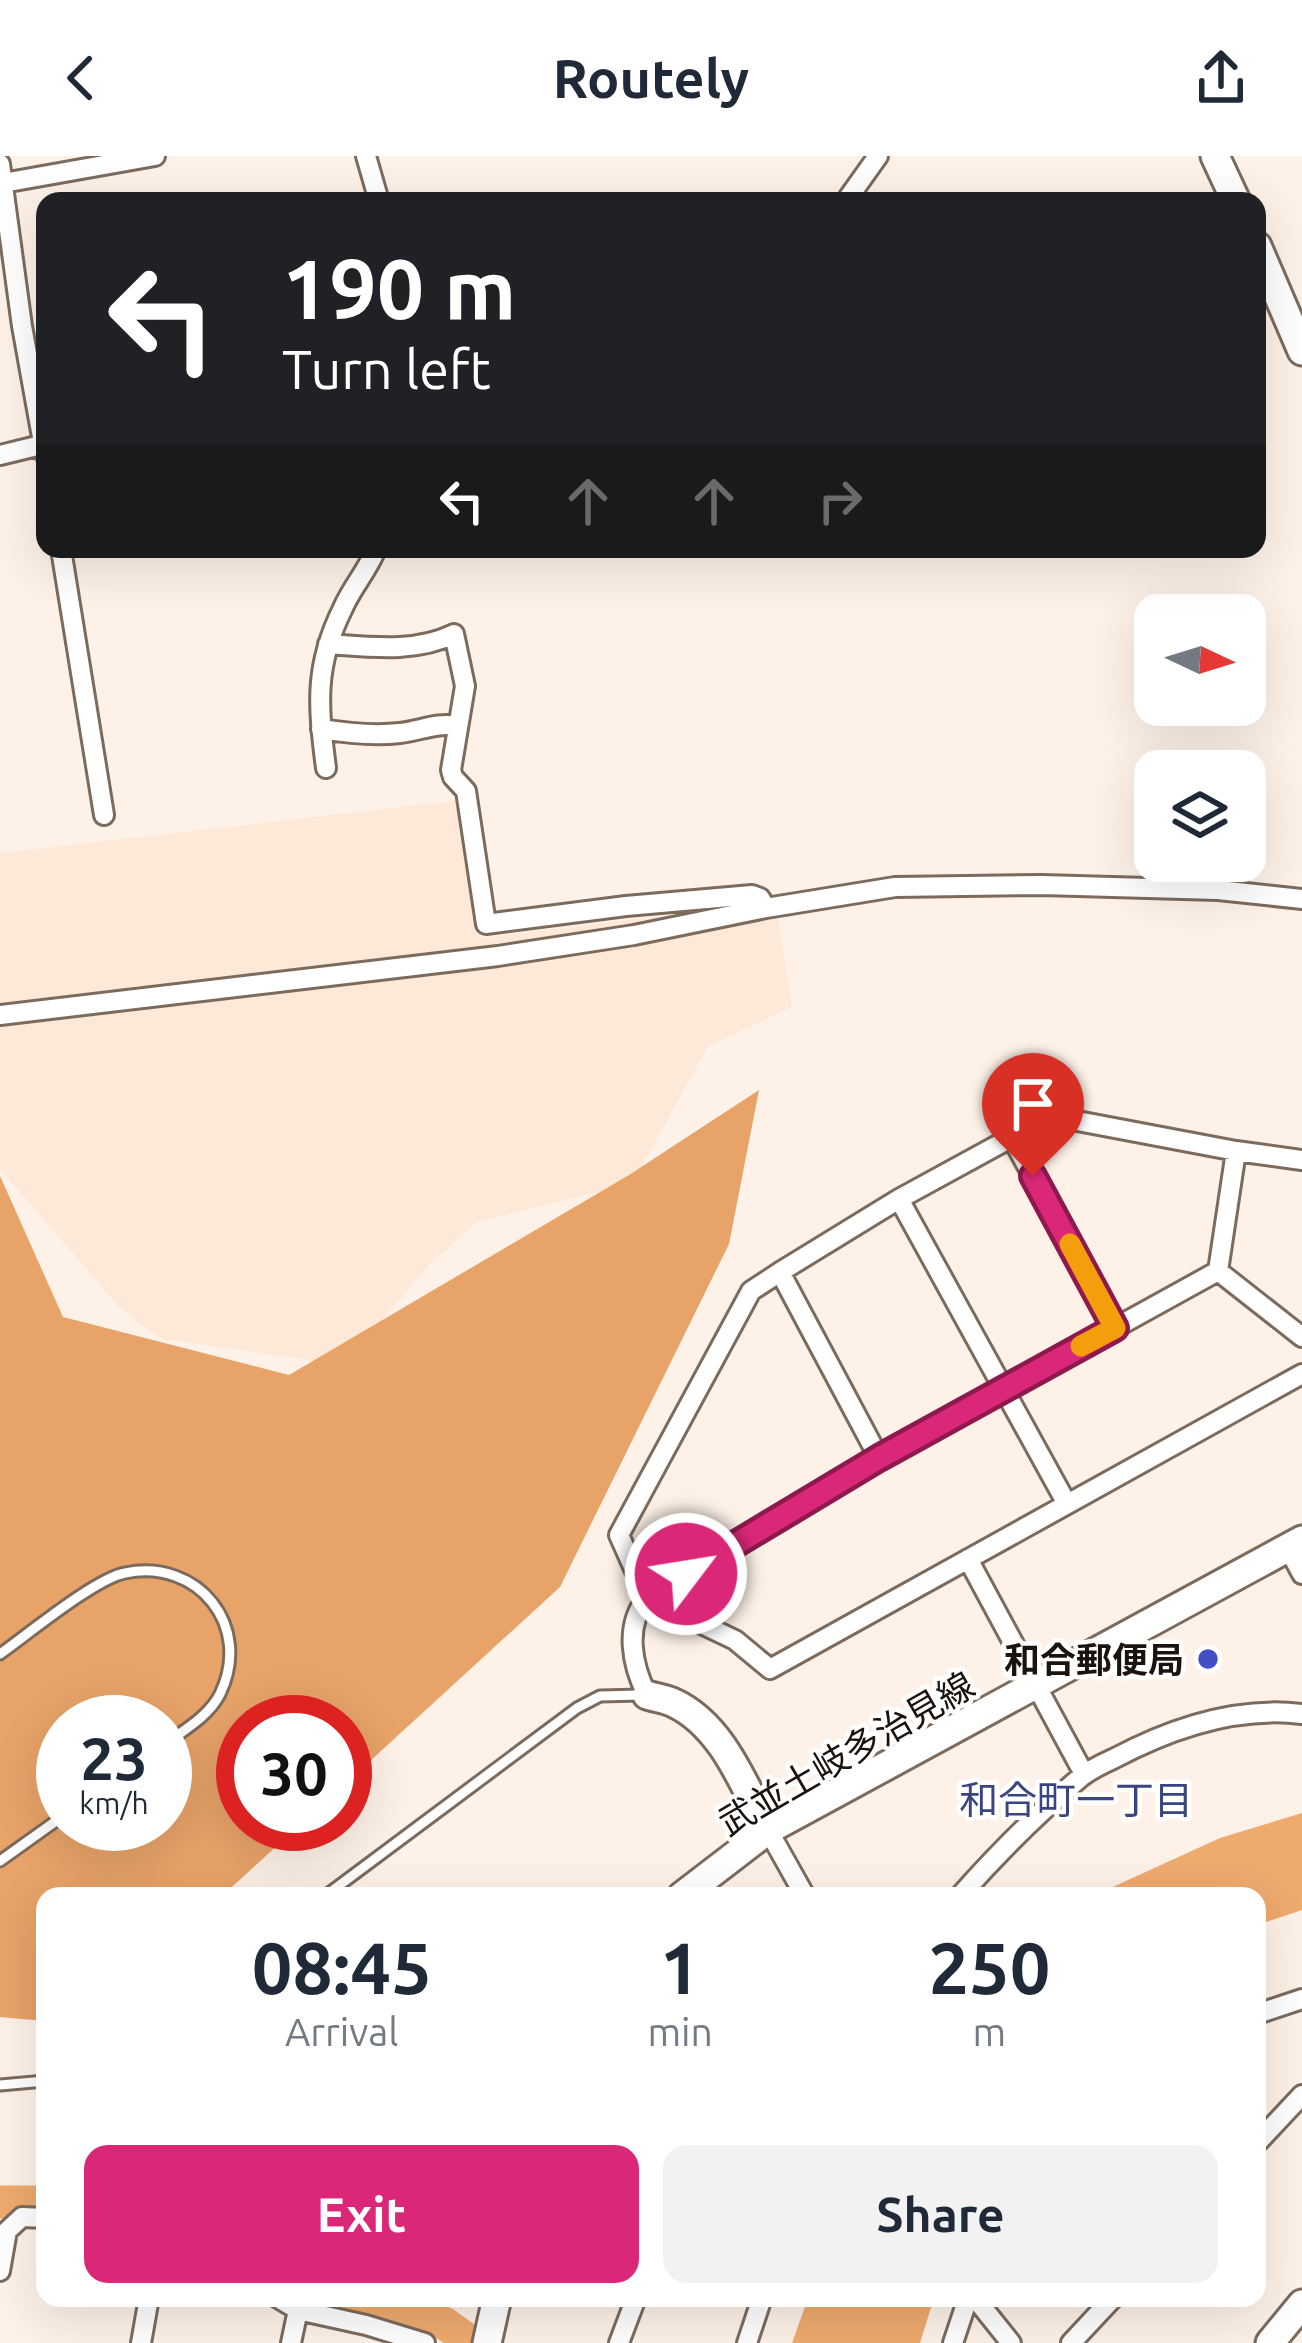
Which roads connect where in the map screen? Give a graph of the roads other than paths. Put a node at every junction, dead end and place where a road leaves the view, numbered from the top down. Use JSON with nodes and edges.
{"nodes":[{"id":1,"x":154,"y":156,"type":"edge"},
{"id":2,"x":366,"y":156,"type":"edge"},
{"id":3,"x":878,"y":156,"type":"edge"},
{"id":4,"x":1214,"y":156,"type":"edge"},
{"id":5,"x":119,"y":159,"type":"edge"},
{"id":6,"x":2,"y":174,"type":"edge"},
{"id":7,"x":377,"y":192,"type":"edge"},
{"id":8,"x":852,"y":192,"type":"edge"},
{"id":9,"x":1232,"y":192,"type":"edge"},
{"id":10,"x":5,"y":229,"type":"edge"},
{"id":11,"x":1266,"y":267,"type":"edge"},
{"id":12,"x":22,"y":326,"type":"junction"},
{"id":13,"x":0,"y":329,"type":"edge"},
{"id":14,"x":1302,"y":351,"type":"edge"},
{"id":15,"x":36,"y":403,"type":"edge"},
{"id":16,"x":36,"y":448,"type":"edge"},
{"id":17,"x":0,"y":455,"type":"edge"},
{"id":18,"x":62,"y":558,"type":"edge"},
{"id":19,"x":371,"y":558,"type":"edge"},
{"id":20,"x":328,"y":644,"type":"junction"},
{"id":21,"x":458,"y":726,"type":"junction"},
{"id":22,"x":321,"y":729,"type":"junction"},
{"id":23,"x":326,"y":768,"type":"dead end"},
{"id":24,"x":104,"y":815,"type":"dead end"},
{"id":25,"x":1302,"y":899,"type":"edge"},
{"id":26,"x":766,"y":908,"type":"junction"},
{"id":27,"x":0,"y":1015,"type":"edge"},
{"id":28,"x":1012,"y":1138,"type":"junction"},
{"id":29,"x":1236,"y":1151,"type":"junction"},
{"id":30,"x":1302,"y":1160,"type":"edge"},
{"id":31,"x":899,"y":1199,"type":"junction"},
{"id":32,"x":1218,"y":1271,"type":"junction"},
{"id":33,"x":780,"y":1272,"type":"junction"},
{"id":34,"x":1115,"y":1328,"type":"junction"},
{"id":35,"x":1302,"y":1337,"type":"edge"},
{"id":36,"x":1302,"y":1374,"type":"edge"},
{"id":37,"x":1003,"y":1389,"type":"junction"},
{"id":38,"x":879,"y":1458,"type":"junction"},
{"id":39,"x":1067,"y":1504,"type":"junction"},
{"id":40,"x":1295,"y":1544,"type":"edge"},
{"id":41,"x":968,"y":1559,"type":"junction"},
{"id":42,"x":1302,"y":1574,"type":"edge"},
{"id":43,"x":647,"y":1598,"type":"junction"},
{"id":44,"x":0,"y":1654,"type":"edge"},
{"id":45,"x":1035,"y":1687,"type":"junction"},
{"id":46,"x":647,"y":1695,"type":"junction"},
{"id":47,"x":1302,"y":1714,"type":"edge"},
{"id":48,"x":192,"y":1724,"type":"edge"},
{"id":49,"x":1084,"y":1774,"type":"junction"},
{"id":50,"x":768,"y":1830,"type":"junction"},
{"id":51,"x":36,"y":1835,"type":"edge"},
{"id":52,"x":0,"y":1861,"type":"edge"},
{"id":53,"x":337,"y":1887,"type":"edge"},
{"id":54,"x":694,"y":1887,"type":"edge"},
{"id":55,"x":800,"y":1887,"type":"edge"},
{"id":56,"x":968,"y":1887,"type":"edge"},
{"id":57,"x":1302,"y":1999,"type":"edge"},
{"id":58,"x":1266,"y":2011,"type":"edge"},
{"id":59,"x":36,"y":2082,"type":"edge"},
{"id":60,"x":0,"y":2085,"type":"edge"},
{"id":61,"x":1302,"y":2095,"type":"edge"},
{"id":62,"x":1266,"y":2133,"type":"edge"},
{"id":63,"x":36,"y":2218,"type":"edge"},
{"id":64,"x":0,"y":2271,"type":"edge"},
{"id":65,"x":1302,"y":2304,"type":"edge"},
{"id":66,"x":147,"y":2307,"type":"edge"},
{"id":67,"x":293,"y":2307,"type":"edge"},
{"id":68,"x":495,"y":2307,"type":"edge"},
{"id":69,"x":633,"y":2307,"type":"edge"},
{"id":70,"x":759,"y":2307,"type":"edge"},
{"id":71,"x":968,"y":2307,"type":"edge"},
{"id":72,"x":980,"y":2307,"type":"edge"},
{"id":73,"x":1105,"y":2307,"type":"edge"},
{"id":74,"x":298,"y":2310,"type":"junction"},
{"id":75,"x":141,"y":2343,"type":"edge"},
{"id":76,"x":291,"y":2343,"type":"edge"},
{"id":77,"x":425,"y":2343,"type":"edge"},
{"id":78,"x":487,"y":2343,"type":"edge"},
{"id":79,"x":619,"y":2343,"type":"edge"},
{"id":80,"x":747,"y":2343,"type":"edge"},
{"id":81,"x":953,"y":2343,"type":"edge"},
{"id":82,"x":1011,"y":2343,"type":"edge"},
{"id":83,"x":1071,"y":2343,"type":"edge"},
{"id":84,"x":1270,"y":2343,"type":"edge"}],
"edges":[{"from":1,"to":5,"type":"street"},
{"from":2,"to":7,"type":"street"},
{"from":3,"to":8,"type":"street"},
{"from":4,"to":9,"type":"main road"},
{"from":5,"to":6,"type":"street"},
{"from":6,"to":10,"type":"street"},
{"from":10,"to":12,"type":"street"},
{"from":11,"to":14,"type":"main road"},
{"from":12,"to":13,"type":"street"},
{"from":12,"to":15,"type":"street"},
{"from":16,"to":17,"type":"street"},
{"from":18,"to":24,"type":"street"},
{"from":19,"to":20,"type":"street"},
{"from":20,"to":21,"type":"street"},
{"from":20,"to":22,"type":"street"},
{"from":21,"to":22,"type":"street"},
{"from":21,"to":26,"type":"street"},
{"from":22,"to":23,"type":"street"},
{"from":25,"to":26,"type":"street"},
{"from":26,"to":27,"type":"street"},
{"from":28,"to":29,"type":"street"},
{"from":28,"to":31,"type":"street"},
{"from":28,"to":34,"type":"street"},
{"from":29,"to":30,"type":"street"},
{"from":29,"to":32,"type":"street"},
{"from":31,"to":33,"type":"street"},
{"from":31,"to":37,"type":"street"},
{"from":32,"to":34,"type":"street"},
{"from":32,"to":35,"type":"street"},
{"from":33,"to":38,"type":"street"},
{"from":33,"to":43,"type":"street"},
{"from":34,"to":37,"type":"street"},
{"from":36,"to":39,"type":"street"},
{"from":37,"to":38,"type":"street"},
{"from":37,"to":39,"type":"street"},
{"from":38,"to":43,"type":"street"},
{"from":39,"to":41,"type":"street"},
{"from":40,"to":42,"type":"street"},
{"from":40,"to":45,"type":"main road","name":"武並土岐多治見線"},
{"from":41,"to":43,"type":"street"},
{"from":41,"to":45,"type":"street"},
{"from":43,"to":46,"type":"street"},
{"from":44,"to":48,"type":"lane"},
{"from":45,"to":49,"type":"street"},
{"from":45,"to":50,"type":"main road","name":"武並土岐多治見線"},
{"from":46,"to":50,"type":"main road"},
{"from":46,"to":53,"type":"lane"},
{"from":47,"to":49,"type":"street"},
{"from":49,"to":56,"type":"street"},
{"from":50,"to":54,"type":"main road","name":"武並土岐多治見線"},
{"from":50,"to":55,"type":"street"},
{"from":51,"to":52,"type":"lane"},
{"from":57,"to":58,"type":"street"},
{"from":59,"to":60,"type":"lane"},
{"from":61,"to":62,"type":"street"},
{"from":63,"to":64,"type":"street"},
{"from":65,"to":84,"type":"main road"},
{"from":66,"to":75,"type":"street"},
{"from":67,"to":74,"type":"street"},
{"from":68,"to":78,"type":"main road"},
{"from":69,"to":79,"type":"street"},
{"from":70,"to":80,"type":"street"},
{"from":71,"to":81,"type":"street"},
{"from":72,"to":82,"type":"street"},
{"from":73,"to":83,"type":"street"},
{"from":74,"to":76,"type":"street"},
{"from":74,"to":77,"type":"street"}]}
